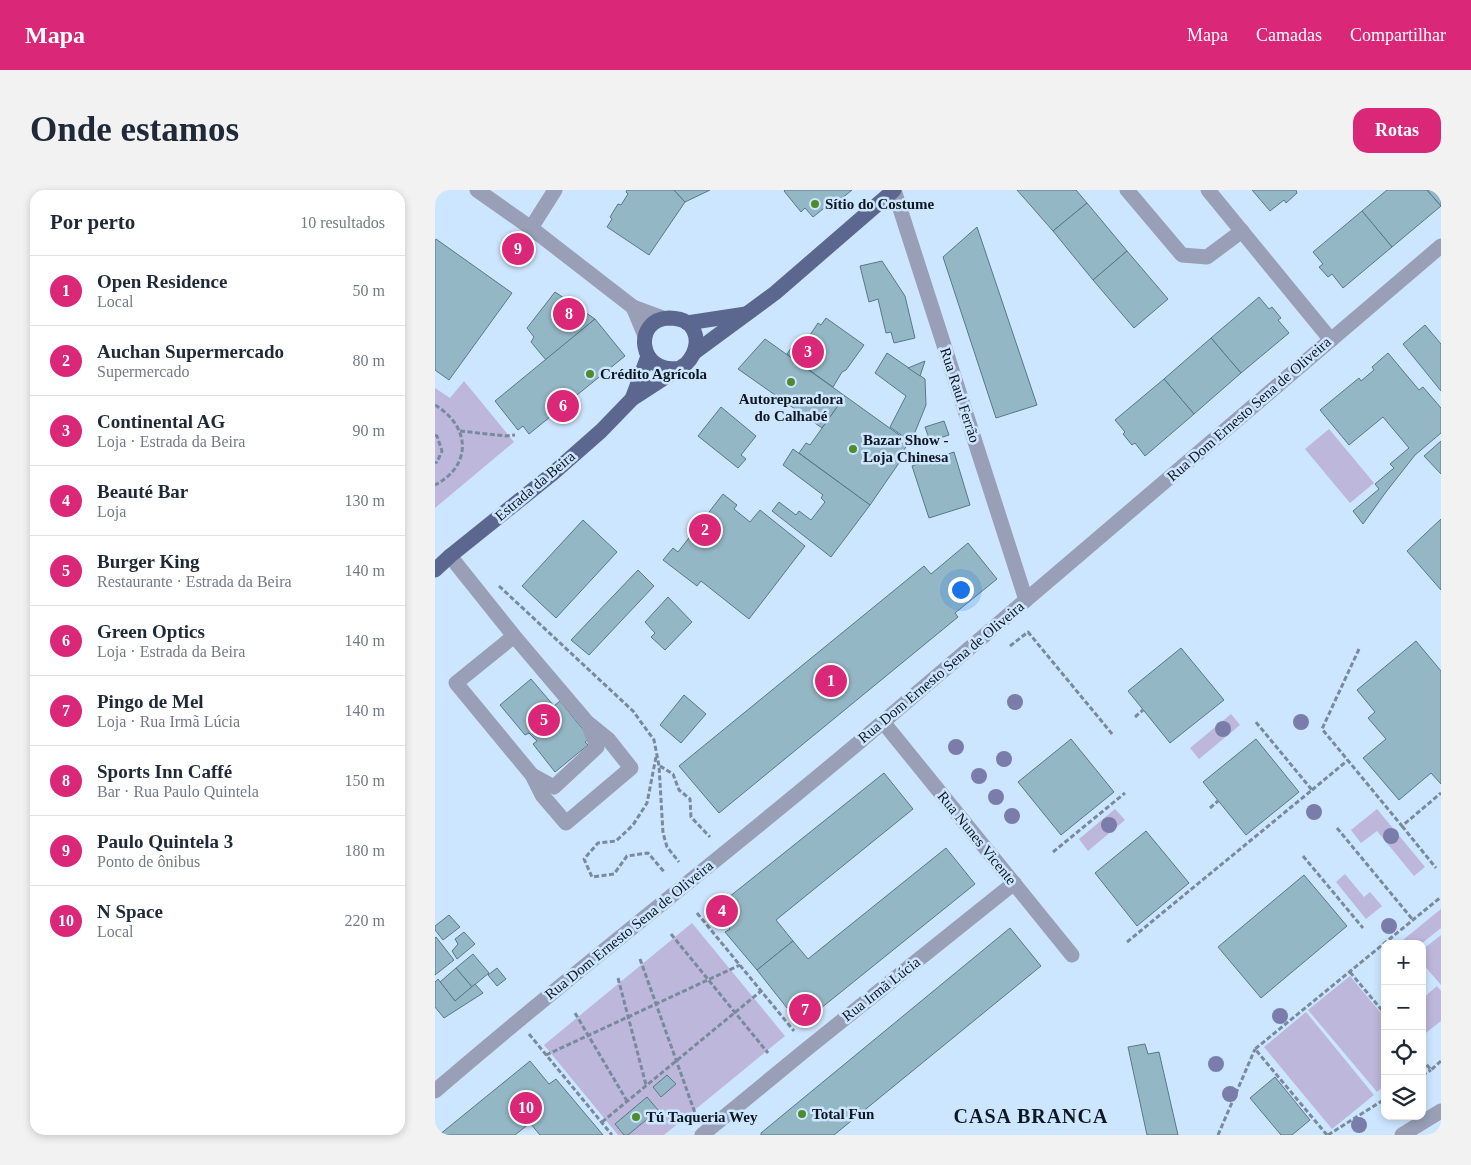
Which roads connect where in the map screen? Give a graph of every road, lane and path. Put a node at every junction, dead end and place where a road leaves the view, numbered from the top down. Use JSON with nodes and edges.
{"nodes":[{"id":1,"x":477,"y":190,"type":"edge"},
{"id":2,"x":555,"y":190,"type":"edge"},
{"id":3,"x":894,"y":190,"type":"edge"},
{"id":4,"x":1127,"y":190,"type":"edge"},
{"id":5,"x":1208,"y":190,"type":"edge"},
{"id":6,"x":531,"y":228,"type":"junction"},
{"id":7,"x":1242,"y":231,"type":"junction"},
{"id":8,"x":1441,"y":246,"type":"edge"},
{"id":9,"x":633,"y":307,"type":"junction"},
{"id":10,"x":747,"y":314,"type":"junction"},
{"id":11,"x":663,"y":318,"type":"junction"},
{"id":12,"x":687,"y":323,"type":"junction"},
{"id":13,"x":645,"y":336,"type":"junction"},
{"id":14,"x":1331,"y":340,"type":"junction"},
{"id":15,"x":695,"y":352,"type":"junction"},
{"id":16,"x":648,"y":356,"type":"junction"},
{"id":17,"x":680,"y":368,"type":"junction"},
{"id":18,"x":632,"y":399,"type":"junction"},
{"id":19,"x":435,"y":405,"type":"edge"},
{"id":20,"x":460,"y":431,"type":"junction"},
{"id":21,"x":435,"y":434,"type":"edge"},
{"id":22,"x":515,"y":435,"type":"dead end"},
{"id":23,"x":435,"y":463,"type":"edge"},
{"id":24,"x":435,"y":485,"type":"edge"},
{"id":25,"x":450,"y":556,"type":"junction"},
{"id":26,"x":435,"y":570,"type":"edge"},
{"id":27,"x":497,"y":584,"type":"dead end"},
{"id":28,"x":1026,"y":600,"type":"junction"},
{"id":29,"x":514,"y":636,"type":"junction"},
{"id":30,"x":1010,"y":646,"type":"dead end"},
{"id":31,"x":1359,"y":649,"type":"dead end"},
{"id":32,"x":1143,"y":710,"type":"dead end"},
{"id":33,"x":1135,"y":717,"type":"dead end"},
{"id":34,"x":1255,"y":721,"type":"dead end"},
{"id":35,"x":587,"y":722,"type":"junction"},
{"id":36,"x":883,"y":722,"type":"junction"},
{"id":37,"x":1113,"y":735,"type":"dead end"},
{"id":38,"x":657,"y":755,"type":"junction"},
{"id":39,"x":1348,"y":760,"type":"junction"},
{"id":40,"x":659,"y":766,"type":"junction"},
{"id":41,"x":532,"y":775,"type":"junction"},
{"id":42,"x":1312,"y":790,"type":"junction"},
{"id":43,"x":1125,"y":793,"type":"dead end"},
{"id":44,"x":1441,"y":794,"type":"edge"},
{"id":45,"x":1219,"y":802,"type":"dead end"},
{"id":46,"x":1210,"y":808,"type":"dead end"},
{"id":47,"x":1402,"y":826,"type":"junction"},
{"id":48,"x":1337,"y":828,"type":"dead end"},
{"id":49,"x":710,"y":837,"type":"dead end"},
{"id":50,"x":1053,"y":852,"type":"dead end"},
{"id":51,"x":1303,"y":856,"type":"dead end"},
{"id":52,"x":679,"y":862,"type":"dead end"},
{"id":53,"x":1436,"y":868,"type":"dead end"},
{"id":54,"x":665,"y":873,"type":"dead end"},
{"id":55,"x":1014,"y":883,"type":"junction"},
{"id":56,"x":1441,"y":897,"type":"edge"},
{"id":57,"x":697,"y":913,"type":"dead end"},
{"id":58,"x":1413,"y":920,"type":"junction"},
{"id":59,"x":1363,"y":928,"type":"dead end"},
{"id":60,"x":671,"y":934,"type":"dead end"},
{"id":61,"x":1127,"y":942,"type":"dead end"},
{"id":62,"x":1072,"y":954,"type":"dead end"},
{"id":63,"x":640,"y":960,"type":"dead end"},
{"id":64,"x":740,"y":965,"type":"junction"},
{"id":65,"x":1350,"y":972,"type":"junction"},
{"id":66,"x":618,"y":978,"type":"dead end"},
{"id":67,"x":708,"y":980,"type":"junction"},
{"id":68,"x":761,"y":991,"type":"junction"},
{"id":69,"x":656,"y":1005,"type":"junction"},
{"id":70,"x":1381,"y":1009,"type":"edge"},
{"id":71,"x":575,"y":1013,"type":"dead end"},
{"id":72,"x":735,"y":1013,"type":"junction"},
{"id":73,"x":628,"y":1017,"type":"junction"},
{"id":74,"x":517,"y":1020,"type":"junction"},
{"id":75,"x":794,"y":1032,"type":"dead end"},
{"id":76,"x":589,"y":1036,"type":"junction"},
{"id":77,"x":1255,"y":1049,"type":"junction"},
{"id":78,"x":768,"y":1053,"type":"dead end"},
{"id":79,"x":546,"y":1055,"type":"junction"},
{"id":80,"x":676,"y":1061,"type":"junction"},
{"id":81,"x":1441,"y":1062,"type":"edge"},
{"id":82,"x":1426,"y":1064,"type":"edge"},
{"id":83,"x":1431,"y":1070,"type":"junction"},
{"id":84,"x":1426,"y":1073,"type":"edge"},
{"id":85,"x":646,"y":1085,"type":"junction"},
{"id":86,"x":435,"y":1091,"type":"edge"},
{"id":87,"x":627,"y":1101,"type":"junction"},
{"id":88,"x":1381,"y":1102,"type":"edge"},
{"id":89,"x":1441,"y":1111,"type":"edge"},
{"id":90,"x":695,"y":1113,"type":"dead end"},
{"id":91,"x":601,"y":1122,"type":"junction"},
{"id":92,"x":612,"y":1135,"type":"edge"},
{"id":93,"x":702,"y":1135,"type":"edge"},
{"id":94,"x":1219,"y":1135,"type":"edge"},
{"id":95,"x":1328,"y":1135,"type":"edge"},
{"id":96,"x":1403,"y":1135,"type":"edge"}],
"edges":[{"from":1,"to":6,"type":"street"},
{"from":2,"to":6,"type":"street"},
{"from":3,"to":10,"type":"main road","name":"Estrada da Beira"},
{"from":3,"to":28,"type":"street","name":"Rua Raul Ferrão"},
{"from":4,"to":7,"type":"street"},
{"from":5,"to":7,"type":"street"},
{"from":6,"to":9,"type":"street"},
{"from":7,"to":14,"type":"street"},
{"from":8,"to":14,"type":"street","name":"Rua Dom Ernesto Sena de Oliveira"},
{"from":9,"to":11,"type":"street"},
{"from":9,"to":13,"type":"street"},
{"from":10,"to":12,"type":"main road","name":"Estrada da Beira"},
{"from":10,"to":15,"type":"main road","name":"Estrada da Beira"},
{"from":11,"to":12,"type":"main road","name":"Estrada da Beira"},
{"from":11,"to":13,"type":"main road"},
{"from":12,"to":15,"type":"main road"},
{"from":13,"to":16,"type":"main road","name":"Estrada da Beira"},
{"from":14,"to":28,"type":"street","name":"Rua Dom Ernesto Sena de Oliveira"},
{"from":15,"to":17,"type":"main road","name":"Estrada da Beira"},
{"from":16,"to":17,"type":"main road"},
{"from":16,"to":18,"type":"main road","name":"Estrada da Beira"},
{"from":17,"to":18,"type":"main road","name":"Estrada da Beira"},
{"from":18,"to":25,"type":"main road","name":"Estrada da Beira"},
{"from":19,"to":20,"type":"path"},
{"from":20,"to":22,"type":"path"},
{"from":20,"to":24,"type":"path"},
{"from":21,"to":23,"type":"path"},
{"from":25,"to":26,"type":"main road","name":"Estrada da Beira"},
{"from":25,"to":29,"type":"street"},
{"from":27,"to":38,"type":"path"},
{"from":28,"to":36,"type":"street","name":"Rua Dom Ernesto Sena de Oliveira"},
{"from":29,"to":35,"type":"street"},
{"from":29,"to":41,"type":"street"},
{"from":30,"to":37,"type":"path"},
{"from":31,"to":39,"type":"path"},
{"from":32,"to":33,"type":"path"},
{"from":34,"to":42,"type":"path"},
{"from":35,"to":41,"type":"street"},
{"from":35,"to":41,"type":"street"},
{"from":36,"to":55,"type":"street","name":"Rua Nunes Vicente"},
{"from":36,"to":74,"type":"street","name":"Rua Dom Ernesto Sena de Oliveira"},
{"from":38,"to":40,"type":"path"},
{"from":38,"to":54,"type":"path"},
{"from":39,"to":42,"type":"path"},
{"from":39,"to":47,"type":"path"},
{"from":40,"to":49,"type":"path"},
{"from":40,"to":52,"type":"path"},
{"from":42,"to":61,"type":"path"},
{"from":43,"to":50,"type":"path"},
{"from":44,"to":47,"type":"path"},
{"from":45,"to":46,"type":"path"},
{"from":47,"to":53,"type":"path"},
{"from":48,"to":58,"type":"path"},
{"from":51,"to":59,"type":"path"},
{"from":55,"to":62,"type":"street","name":"Rua Nunes Vicente"},
{"from":55,"to":93,"type":"street","name":"Rua Irmã Lúcia"},
{"from":56,"to":58,"type":"path"},
{"from":57,"to":64,"type":"path"},
{"from":58,"to":65,"type":"path"},
{"from":60,"to":67,"type":"path"},
{"from":63,"to":69,"type":"path"},
{"from":64,"to":67,"type":"path"},
{"from":64,"to":68,"type":"path"},
{"from":65,"to":70,"type":"path"},
{"from":65,"to":77,"type":"path"},
{"from":66,"to":73,"type":"path"},
{"from":67,"to":69,"type":"path"},
{"from":67,"to":72,"type":"path"},
{"from":68,"to":72,"type":"path"},
{"from":68,"to":75,"type":"path"},
{"from":69,"to":73,"type":"path"},
{"from":69,"to":80,"type":"path"},
{"from":71,"to":76,"type":"path"},
{"from":72,"to":78,"type":"path"},
{"from":72,"to":80,"type":"path"},
{"from":73,"to":76,"type":"path"},
{"from":73,"to":85,"type":"path"},
{"from":74,"to":79,"type":"path"},
{"from":74,"to":86,"type":"street","name":"Rua Dom Ernesto Sena de Oliveira"},
{"from":76,"to":79,"type":"path"},
{"from":76,"to":87,"type":"path"},
{"from":77,"to":94,"type":"path"},
{"from":77,"to":95,"type":"path"},
{"from":79,"to":91,"type":"path"},
{"from":80,"to":85,"type":"path"},
{"from":80,"to":90,"type":"path"},
{"from":81,"to":83,"type":"path"},
{"from":82,"to":83,"type":"path"},
{"from":83,"to":84,"type":"path"},
{"from":85,"to":87,"type":"path"},
{"from":87,"to":91,"type":"path"},
{"from":88,"to":95,"type":"path"},
{"from":89,"to":96,"type":"street"},
{"from":91,"to":92,"type":"path"}]}
